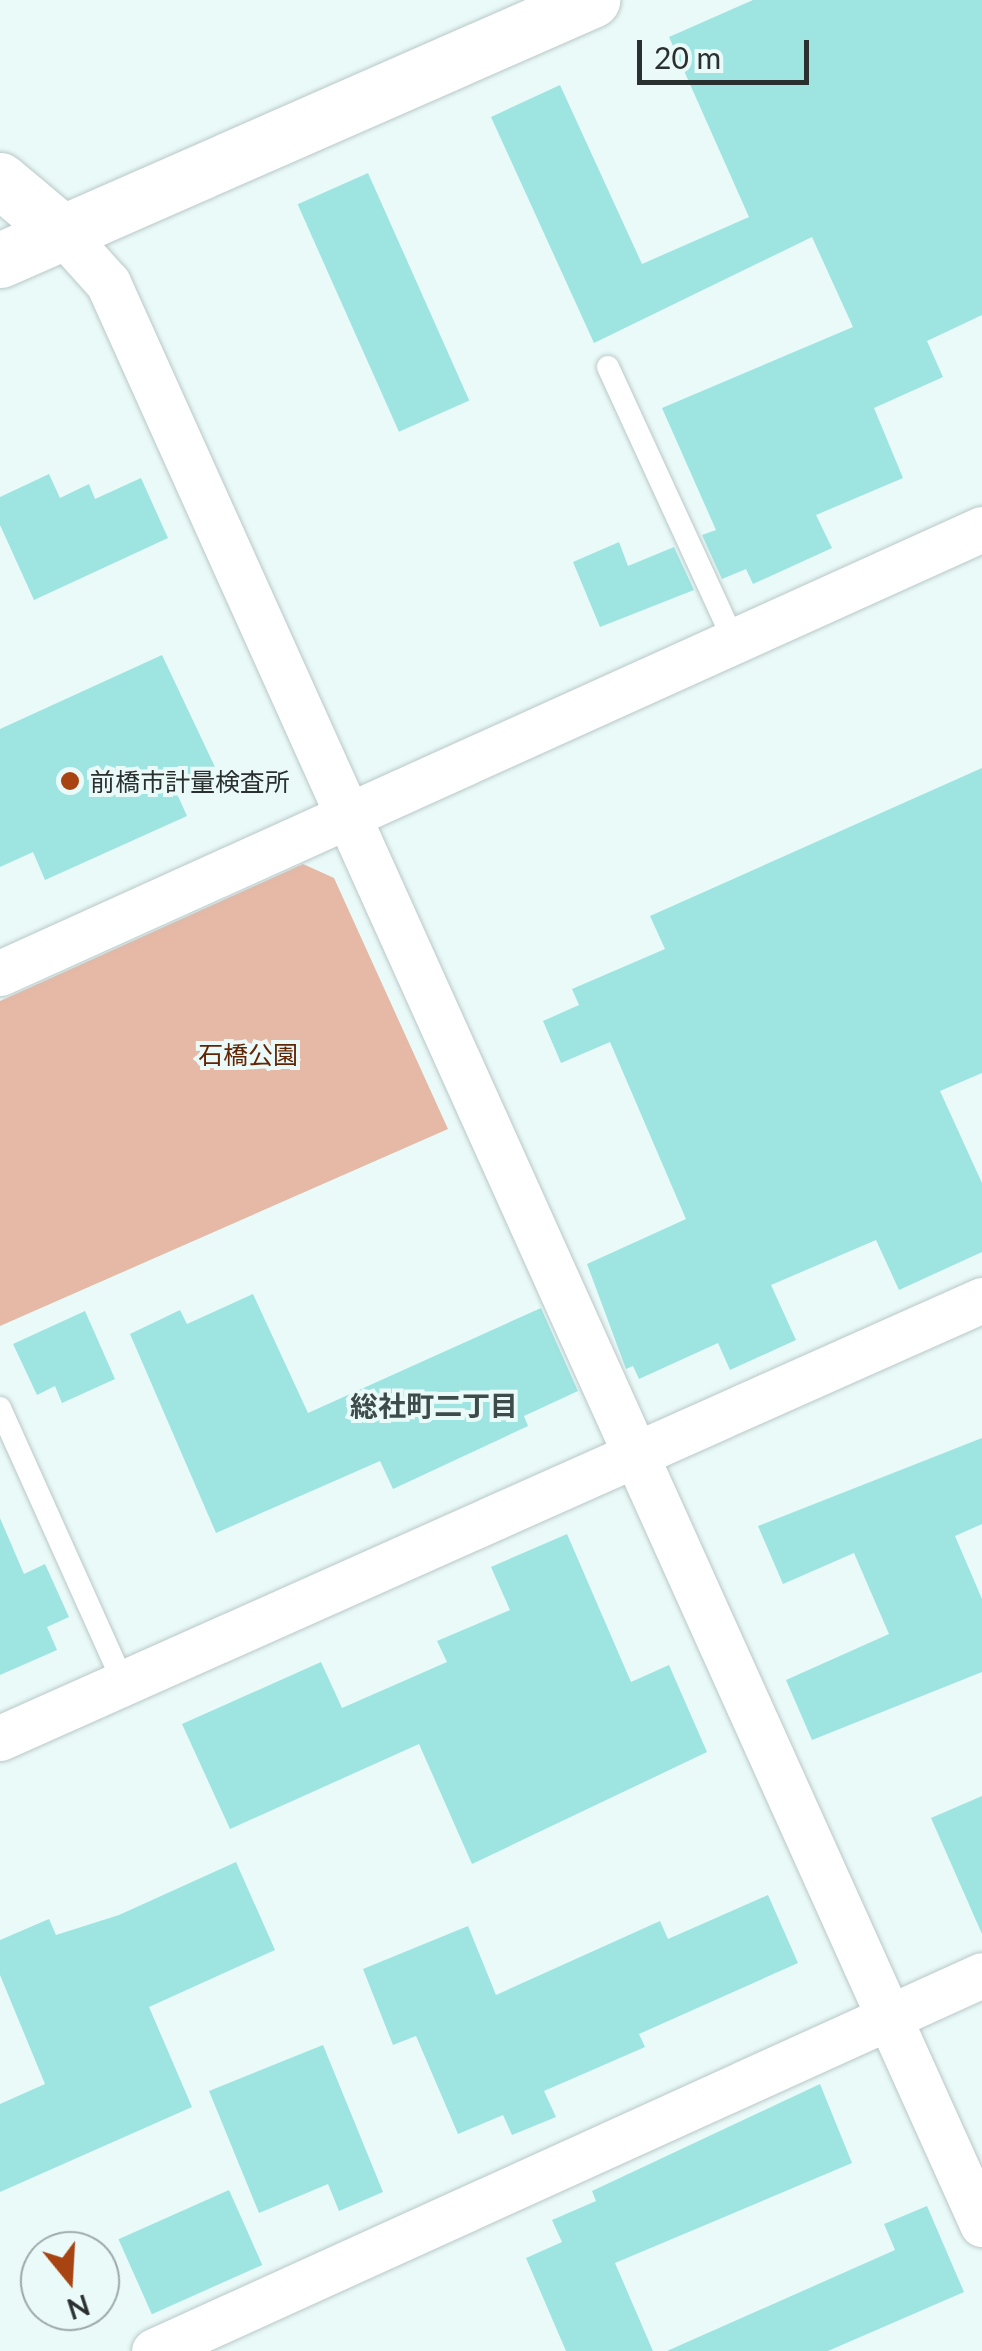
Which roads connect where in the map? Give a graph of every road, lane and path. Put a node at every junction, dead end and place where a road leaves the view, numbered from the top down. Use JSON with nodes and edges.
{"nodes":[{"id":1,"x":592,"y":0,"type":"edge"},
{"id":2,"x":0,"y":180,"type":"edge"},
{"id":3,"x":62,"y":232,"type":"junction"},
{"id":4,"x":0,"y":260,"type":"edge"},
{"id":5,"x":608,"y":367,"type":"dead end"},
{"id":6,"x":982,"y":529,"type":"edge"},
{"id":7,"x":734,"y":641,"type":"junction"},
{"id":8,"x":351,"y":815,"type":"junction"},
{"id":9,"x":0,"y":972,"type":"edge"},
{"id":10,"x":982,"y":1300,"type":"edge"},
{"id":11,"x":0,"y":1408,"type":"edge"},
{"id":12,"x":633,"y":1459,"type":"junction"},
{"id":13,"x":123,"y":1682,"type":"junction"},
{"id":14,"x":0,"y":1738,"type":"edge"},
{"id":15,"x":982,"y":1975,"type":"edge"},
{"id":16,"x":890,"y":2015,"type":"junction"},
{"id":17,"x":982,"y":2224,"type":"edge"},
{"id":18,"x":154,"y":2351,"type":"edge"}],
"edges":[{"from":1,"to":3,"type":"street"},
{"from":2,"to":3,"type":"street"},
{"from":3,"to":4,"type":"street"},
{"from":3,"to":8,"type":"street"},
{"from":5,"to":7,"type":"lane"},
{"from":6,"to":7,"type":"street"},
{"from":7,"to":8,"type":"street"},
{"from":8,"to":9,"type":"street"},
{"from":8,"to":12,"type":"street"},
{"from":10,"to":12,"type":"street"},
{"from":11,"to":13,"type":"lane"},
{"from":12,"to":13,"type":"street"},
{"from":12,"to":16,"type":"street"},
{"from":13,"to":14,"type":"street"},
{"from":15,"to":16,"type":"street"},
{"from":16,"to":17,"type":"street"},
{"from":16,"to":18,"type":"street"}]}
